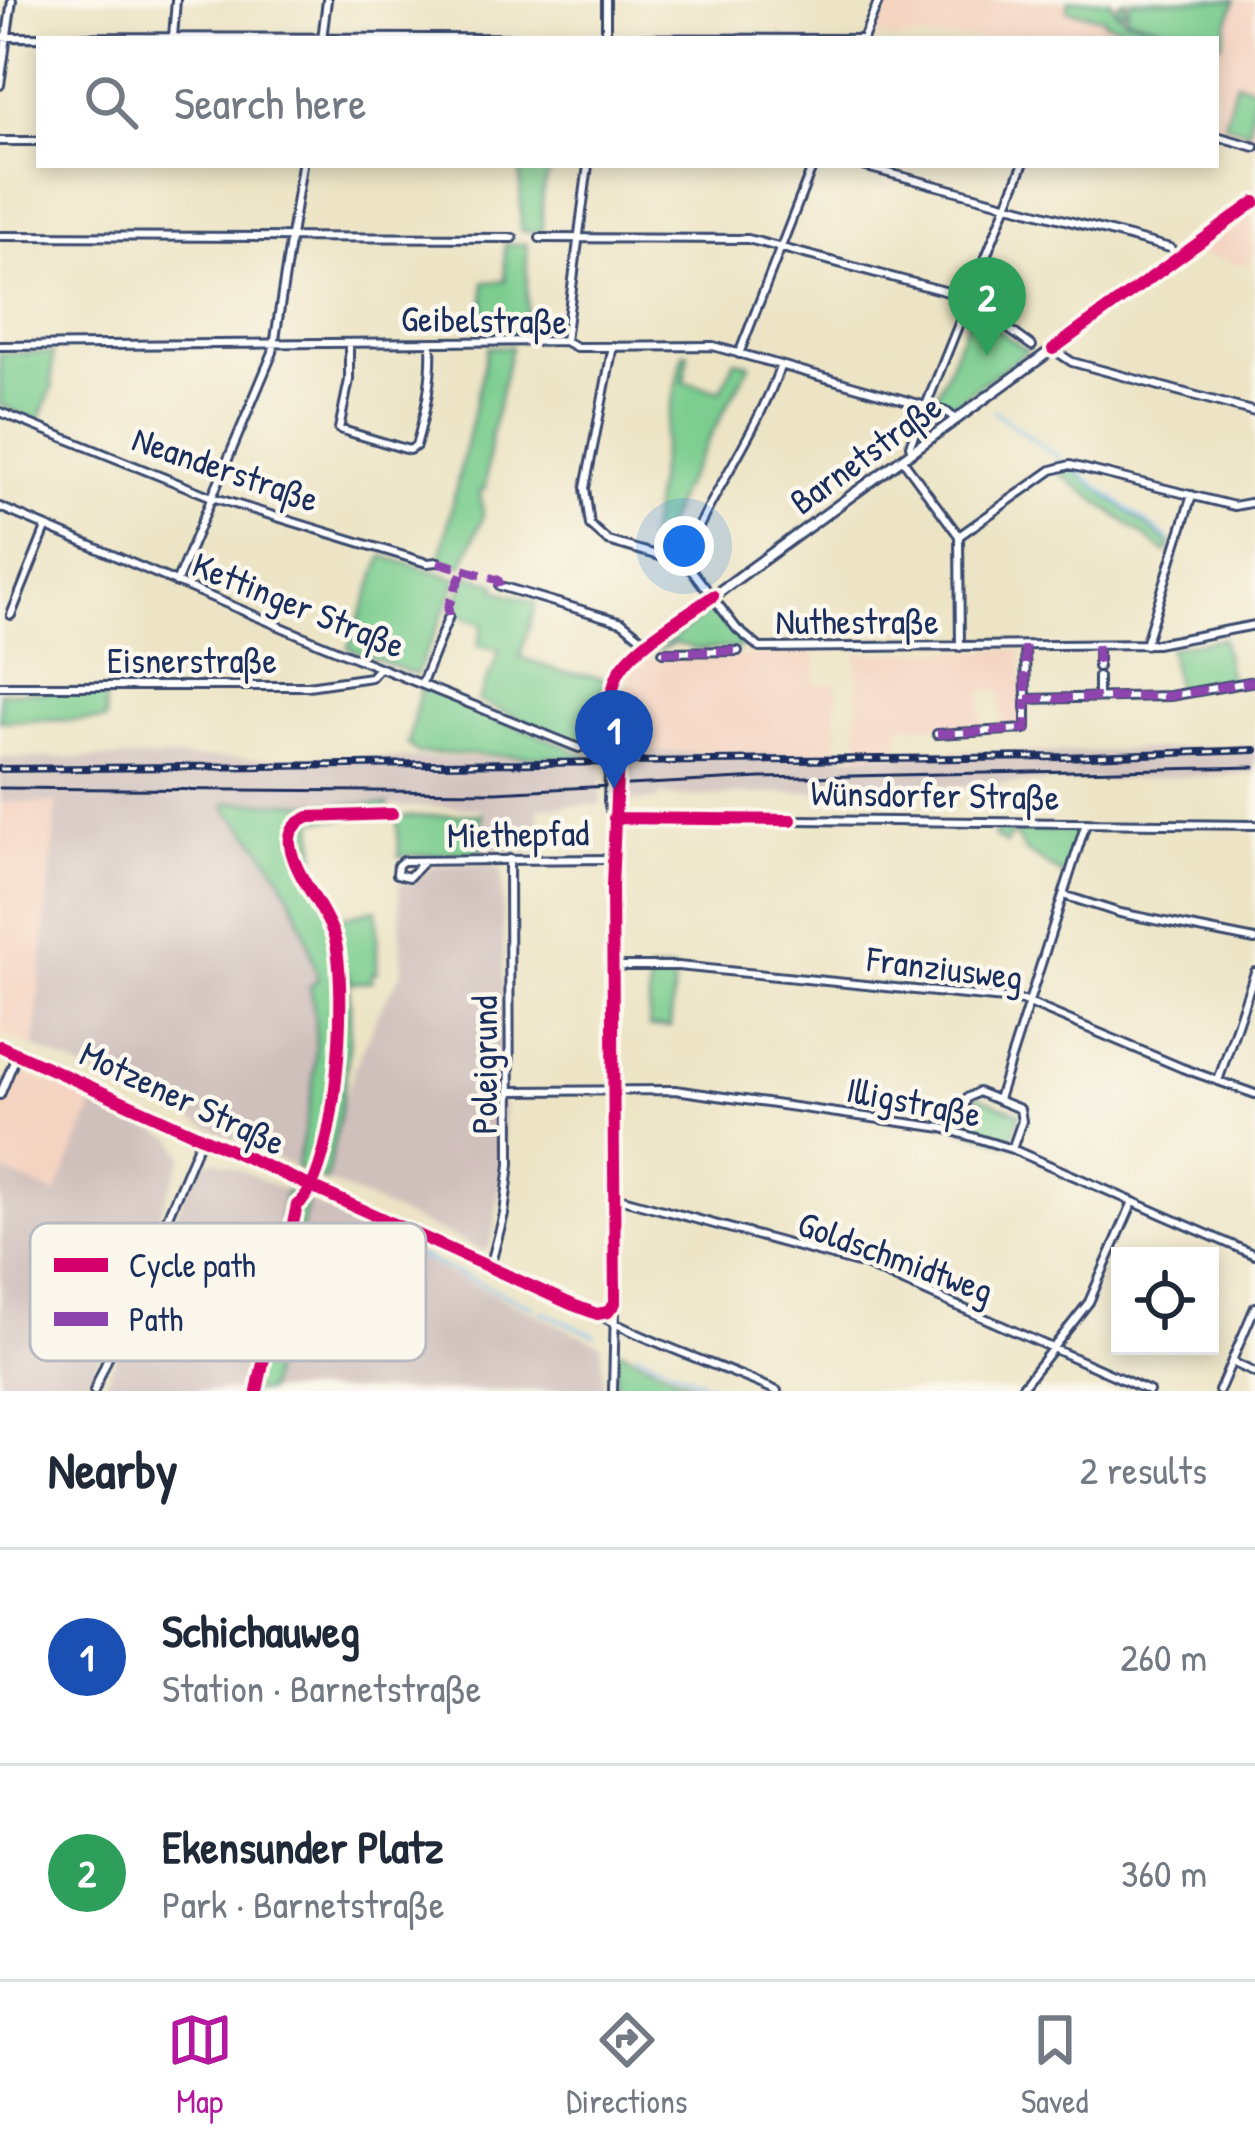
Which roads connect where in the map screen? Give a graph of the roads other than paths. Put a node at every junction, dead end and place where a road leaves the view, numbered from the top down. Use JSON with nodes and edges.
{"nodes":[{"id":1,"x":12,"y":0,"type":"edge"},
{"id":2,"x":176,"y":0,"type":"edge"},
{"id":3,"x":327,"y":0,"type":"edge"},
{"id":4,"x":606,"y":0,"type":"edge"},
{"id":5,"x":879,"y":0,"type":"edge"},
{"id":6,"x":173,"y":36,"type":"edge"},
{"id":7,"x":322,"y":36,"type":"edge"},
{"id":8,"x":606,"y":36,"type":"edge"},
{"id":9,"x":864,"y":36,"type":"edge"},
{"id":10,"x":3,"y":37,"type":"edge"},
{"id":11,"x":36,"y":37,"type":"edge"},
{"id":12,"x":0,"y":85,"type":"edge"},
{"id":13,"x":1219,"y":137,"type":"edge"},
{"id":14,"x":0,"y":140,"type":"edge"},
{"id":15,"x":36,"y":141,"type":"edge"},
{"id":16,"x":1255,"y":147,"type":"edge"},
{"id":17,"x":302,"y":168,"type":"edge"},
{"id":18,"x":588,"y":168,"type":"edge"},
{"id":19,"x":812,"y":168,"type":"edge"},
{"id":20,"x":870,"y":168,"type":"edge"},
{"id":21,"x":1022,"y":168,"type":"edge"},
{"id":22,"x":1255,"y":202,"type":"edge"},
{"id":23,"x":1006,"y":205,"type":"junction"},
{"id":24,"x":0,"y":236,"type":"edge"},
{"id":25,"x":291,"y":237,"type":"junction"},
{"id":26,"x":512,"y":238,"type":"dead end"},
{"id":27,"x":541,"y":238,"type":"dead end"},
{"id":28,"x":577,"y":238,"type":"junction"},
{"id":29,"x":780,"y":248,"type":"junction"},
{"id":30,"x":1178,"y":258,"type":"junction"},
{"id":31,"x":969,"y":299,"type":"junction"},
{"id":32,"x":565,"y":341,"type":"junction"},
{"id":33,"x":349,"y":345,"type":"junction"},
{"id":34,"x":431,"y":345,"type":"junction"},
{"id":35,"x":0,"y":346,"type":"edge"},
{"id":36,"x":275,"y":346,"type":"junction"},
{"id":37,"x":613,"y":346,"type":"junction"},
{"id":38,"x":1031,"y":346,"type":"dead end"},
{"id":39,"x":1053,"y":349,"type":"junction"},
{"id":40,"x":739,"y":354,"type":"junction"},
{"id":41,"x":781,"y":366,"type":"junction"},
{"id":42,"x":925,"y":406,"type":"junction"},
{"id":43,"x":0,"y":412,"type":"edge"},
{"id":44,"x":1255,"y":412,"type":"edge"},
{"id":45,"x":956,"y":419,"type":"junction"},
{"id":46,"x":912,"y":452,"type":"junction"},
{"id":47,"x":902,"y":459,"type":"junction"},
{"id":48,"x":1192,"y":495,"type":"junction"},
{"id":49,"x":212,"y":497,"type":"junction"},
{"id":50,"x":1255,"y":502,"type":"edge"},
{"id":51,"x":0,"y":507,"type":"edge"},
{"id":52,"x":46,"y":528,"type":"junction"},
{"id":53,"x":958,"y":536,"type":"junction"},
{"id":54,"x":438,"y":562,"type":"dead end"},
{"id":55,"x":683,"y":562,"type":"junction"},
{"id":56,"x":176,"y":583,"type":"junction"},
{"id":57,"x":500,"y":586,"type":"dead end"},
{"id":58,"x":713,"y":596,"type":"junction"},
{"id":59,"x":11,"y":615,"type":"dead end"},
{"id":60,"x":449,"y":616,"type":"dead end"},
{"id":61,"x":1255,"y":625,"type":"edge"},
{"id":62,"x":647,"y":644,"type":"junction"},
{"id":63,"x":1097,"y":645,"type":"junction"},
{"id":64,"x":1145,"y":645,"type":"junction"},
{"id":65,"x":1025,"y":646,"type":"junction"},
{"id":66,"x":960,"y":647,"type":"junction"},
{"id":67,"x":738,"y":651,"type":"dead end"},
{"id":68,"x":662,"y":652,"type":"dead end"},
{"id":69,"x":379,"y":668,"type":"junction"},
{"id":70,"x":1255,"y":681,"type":"edge"},
{"id":71,"x":422,"y":683,"type":"junction"},
{"id":72,"x":0,"y":686,"type":"edge"},
{"id":73,"x":1099,"y":697,"type":"junction"},
{"id":74,"x":1026,"y":699,"type":"junction"},
{"id":75,"x":938,"y":734,"type":"dead end"},
{"id":76,"x":579,"y":748,"type":"dead end"},
{"id":77,"x":614,"y":818,"type":"junction"},
{"id":78,"x":1086,"y":823,"type":"junction"},
{"id":79,"x":1255,"y":825,"type":"edge"},
{"id":80,"x":509,"y":859,"type":"junction"},
{"id":81,"x":613,"y":859,"type":"junction"},
{"id":82,"x":424,"y":861,"type":"dead end"},
{"id":83,"x":1066,"y":896,"type":"junction"},
{"id":84,"x":1255,"y":940,"type":"edge"},
{"id":85,"x":613,"y":966,"type":"junction"},
{"id":86,"x":1255,"y":972,"type":"edge"},
{"id":87,"x":1029,"y":1002,"type":"junction"},
{"id":88,"x":0,"y":1046,"type":"edge"},
{"id":89,"x":17,"y":1054,"type":"junction"},
{"id":90,"x":1218,"y":1081,"type":"junction"},
{"id":91,"x":614,"y":1090,"type":"junction"},
{"id":92,"x":510,"y":1091,"type":"junction"},
{"id":93,"x":1255,"y":1094,"type":"edge"},
{"id":94,"x":0,"y":1095,"type":"edge"},
{"id":95,"x":998,"y":1100,"type":"junction"},
{"id":96,"x":955,"y":1132,"type":"junction"},
{"id":97,"x":201,"y":1138,"type":"junction"},
{"id":98,"x":1012,"y":1149,"type":"junction"},
{"id":99,"x":615,"y":1197,"type":"junction"},
{"id":100,"x":1132,"y":1204,"type":"junction"},
{"id":101,"x":165,"y":1223,"type":"edge"},
{"id":102,"x":390,"y":1223,"type":"edge"},
{"id":103,"x":426,"y":1239,"type":"edge"},
{"id":104,"x":1255,"y":1256,"type":"edge"},
{"id":105,"x":490,"y":1268,"type":"junction"},
{"id":106,"x":615,"y":1303,"type":"junction"},
{"id":107,"x":1255,"y":1307,"type":"edge"},
{"id":108,"x":601,"y":1314,"type":"junction"},
{"id":109,"x":614,"y":1323,"type":"junction"},
{"id":110,"x":1054,"y":1349,"type":"junction"},
{"id":111,"x":107,"y":1361,"type":"edge"},
{"id":112,"x":1232,"y":1362,"type":"junction"},
{"id":113,"x":1255,"y":1373,"type":"edge"},
{"id":114,"x":94,"y":1391,"type":"edge"},
{"id":115,"x":613,"y":1391,"type":"edge"},
{"id":116,"x":777,"y":1391,"type":"edge"},
{"id":117,"x":1019,"y":1391,"type":"edge"},
{"id":118,"x":1149,"y":1391,"type":"edge"},
{"id":119,"x":1219,"y":1391,"type":"edge"}],
"edges":[{"from":1,"to":10,"type":"street"},
{"from":2,"to":6,"type":"street"},
{"from":3,"to":7,"type":"street"},
{"from":4,"to":8,"type":"street"},
{"from":5,"to":9,"type":"street"},
{"from":10,"to":11,"type":"street"},
{"from":10,"to":12,"type":"street"},
{"from":13,"to":16,"type":"street"},
{"from":14,"to":15,"type":"street"},
{"from":17,"to":25,"type":"street"},
{"from":18,"to":28,"type":"street"},
{"from":19,"to":29,"type":"street"},
{"from":20,"to":23,"type":"street"},
{"from":21,"to":23,"type":"street"},
{"from":22,"to":30,"type":"street","name":"Barnetstraße"},
{"from":23,"to":30,"type":"street"},
{"from":23,"to":31,"type":"street"},
{"from":24,"to":25,"type":"street"},
{"from":25,"to":26,"type":"street"},
{"from":25,"to":36,"type":"street"},
{"from":27,"to":28,"type":"street"},
{"from":28,"to":29,"type":"street"},
{"from":28,"to":32,"type":"street"},
{"from":29,"to":31,"type":"street"},
{"from":29,"to":40,"type":"street"},
{"from":30,"to":39,"type":"street","name":"Barnetstraße"},
{"from":31,"to":38,"type":"street"},
{"from":31,"to":42,"type":"street"},
{"from":32,"to":34,"type":"street","name":"Geibelstraße"},
{"from":32,"to":37,"type":"street","name":"Geibelstraße"},
{"from":33,"to":34,"type":"street","name":"Geibelstraße"},
{"from":33,"to":34,"type":"street"},
{"from":33,"to":36,"type":"street","name":"Geibelstraße"},
{"from":35,"to":36,"type":"street","name":"Geibelstraße"},
{"from":36,"to":49,"type":"street"},
{"from":37,"to":40,"type":"street","name":"Geibelstraße"},
{"from":37,"to":55,"type":"street"},
{"from":39,"to":44,"type":"street"},
{"from":39,"to":45,"type":"street","name":"Barnetstraße"},
{"from":40,"to":41,"type":"street","name":"Geibelstraße"},
{"from":41,"to":42,"type":"street","name":"Geibelstraße"},
{"from":41,"to":55,"type":"street"},
{"from":42,"to":45,"type":"street","name":"Geibelstraße"},
{"from":42,"to":46,"type":"street"},
{"from":43,"to":49,"type":"street","name":"Neanderstraße"},
{"from":45,"to":46,"type":"street","name":"Barnetstraße"},
{"from":46,"to":47,"type":"street","name":"Barnetstraße"},
{"from":47,"to":53,"type":"street"},
{"from":47,"to":58,"type":"street","name":"Barnetstraße"},
{"from":48,"to":50,"type":"street"},
{"from":48,"to":53,"type":"street"},
{"from":48,"to":64,"type":"street"},
{"from":49,"to":54,"type":"street","name":"Neanderstraße"},
{"from":49,"to":56,"type":"street"},
{"from":51,"to":52,"type":"street","name":"Kettinger Straße"},
{"from":52,"to":56,"type":"street","name":"Kettinger Straße"},
{"from":52,"to":59,"type":"street"},
{"from":53,"to":66,"type":"street"},
{"from":55,"to":58,"type":"street","name":"Nuthestraße"},
{"from":56,"to":69,"type":"street","name":"Kettinger Straße"},
{"from":57,"to":62,"type":"street"},
{"from":58,"to":62,"type":"street","name":"Barnetstraße"},
{"from":58,"to":66,"type":"street","name":"Nuthestraße"},
{"from":60,"to":71,"type":"street"},
{"from":61,"to":64,"type":"street","name":"Nuthestraße"},
{"from":62,"to":77,"type":"street","name":"Barnetstraße"},
{"from":63,"to":64,"type":"street","name":"Nuthestraße"},
{"from":63,"to":65,"type":"street","name":"Nuthestraße"},
{"from":63,"to":73,"type":"street"},
{"from":65,"to":66,"type":"street","name":"Nuthestraße"},
{"from":65,"to":74,"type":"street"},
{"from":67,"to":68,"type":"street","name":"Nuthestraße"},
{"from":69,"to":71,"type":"street","name":"Kettinger Straße"},
{"from":69,"to":72,"type":"street","name":"Eisnerstraße"},
{"from":70,"to":73,"type":"street"},
{"from":71,"to":76,"type":"street","name":"Kettinger Straße"},
{"from":73,"to":74,"type":"street"},
{"from":74,"to":75,"type":"street"},
{"from":77,"to":78,"type":"street","name":"Wünsdorfer Straße"},
{"from":77,"to":81,"type":"street","name":"Barnetstraße"},
{"from":78,"to":79,"type":"street","name":"Wünsdorfer Straße"},
{"from":78,"to":83,"type":"street"},
{"from":80,"to":81,"type":"street","name":"Miethepfad"},
{"from":80,"to":82,"type":"street","name":"Miethepfad"},
{"from":80,"to":92,"type":"street","name":"Poleigrund"},
{"from":81,"to":85,"type":"street","name":"Barnetstraße"},
{"from":83,"to":84,"type":"street"},
{"from":83,"to":87,"type":"street"},
{"from":85,"to":87,"type":"street","name":"Franziusweg"},
{"from":85,"to":91,"type":"street","name":"Barnetstraße"},
{"from":86,"to":90,"type":"street"},
{"from":87,"to":90,"type":"street","name":"Franziusweg"},
{"from":87,"to":95,"type":"street"},
{"from":88,"to":89,"type":"street","name":"Motzener Straße"},
{"from":89,"to":94,"type":"street"},
{"from":89,"to":97,"type":"street","name":"Motzener Straße"},
{"from":90,"to":93,"type":"street","name":"Franziusweg"},
{"from":91,"to":92,"type":"street","name":"Illigstraße"},
{"from":91,"to":96,"type":"street","name":"Illigstraße"},
{"from":91,"to":99,"type":"street","name":"Barnetstraße"},
{"from":92,"to":105,"type":"street","name":"Poleigrund"},
{"from":95,"to":96,"type":"street"},
{"from":95,"to":98,"type":"street"},
{"from":96,"to":98,"type":"street","name":"Illigstraße"},
{"from":97,"to":101,"type":"street"},
{"from":97,"to":102,"type":"street","name":"Motzener Straße"},
{"from":98,"to":100,"type":"street","name":"Illigstraße"},
{"from":99,"to":106,"type":"street","name":"Barnetstraße"},
{"from":99,"to":110,"type":"street","name":"Goldschmidtweg"},
{"from":100,"to":104,"type":"street","name":"Illigstraße"},
{"from":100,"to":110,"type":"street"},
{"from":103,"to":105,"type":"street","name":"Motzener Straße"},
{"from":105,"to":108,"type":"street","name":"Motzener Straße"},
{"from":106,"to":108,"type":"street"},
{"from":106,"to":109,"type":"street"},
{"from":107,"to":112,"type":"street"},
{"from":108,"to":109,"type":"street"},
{"from":109,"to":115,"type":"street"},
{"from":109,"to":116,"type":"street"},
{"from":110,"to":117,"type":"street"},
{"from":110,"to":118,"type":"street","name":"Goldschmidtweg"},
{"from":111,"to":114,"type":"street"},
{"from":112,"to":113,"type":"street"},
{"from":112,"to":119,"type":"street"}]}
